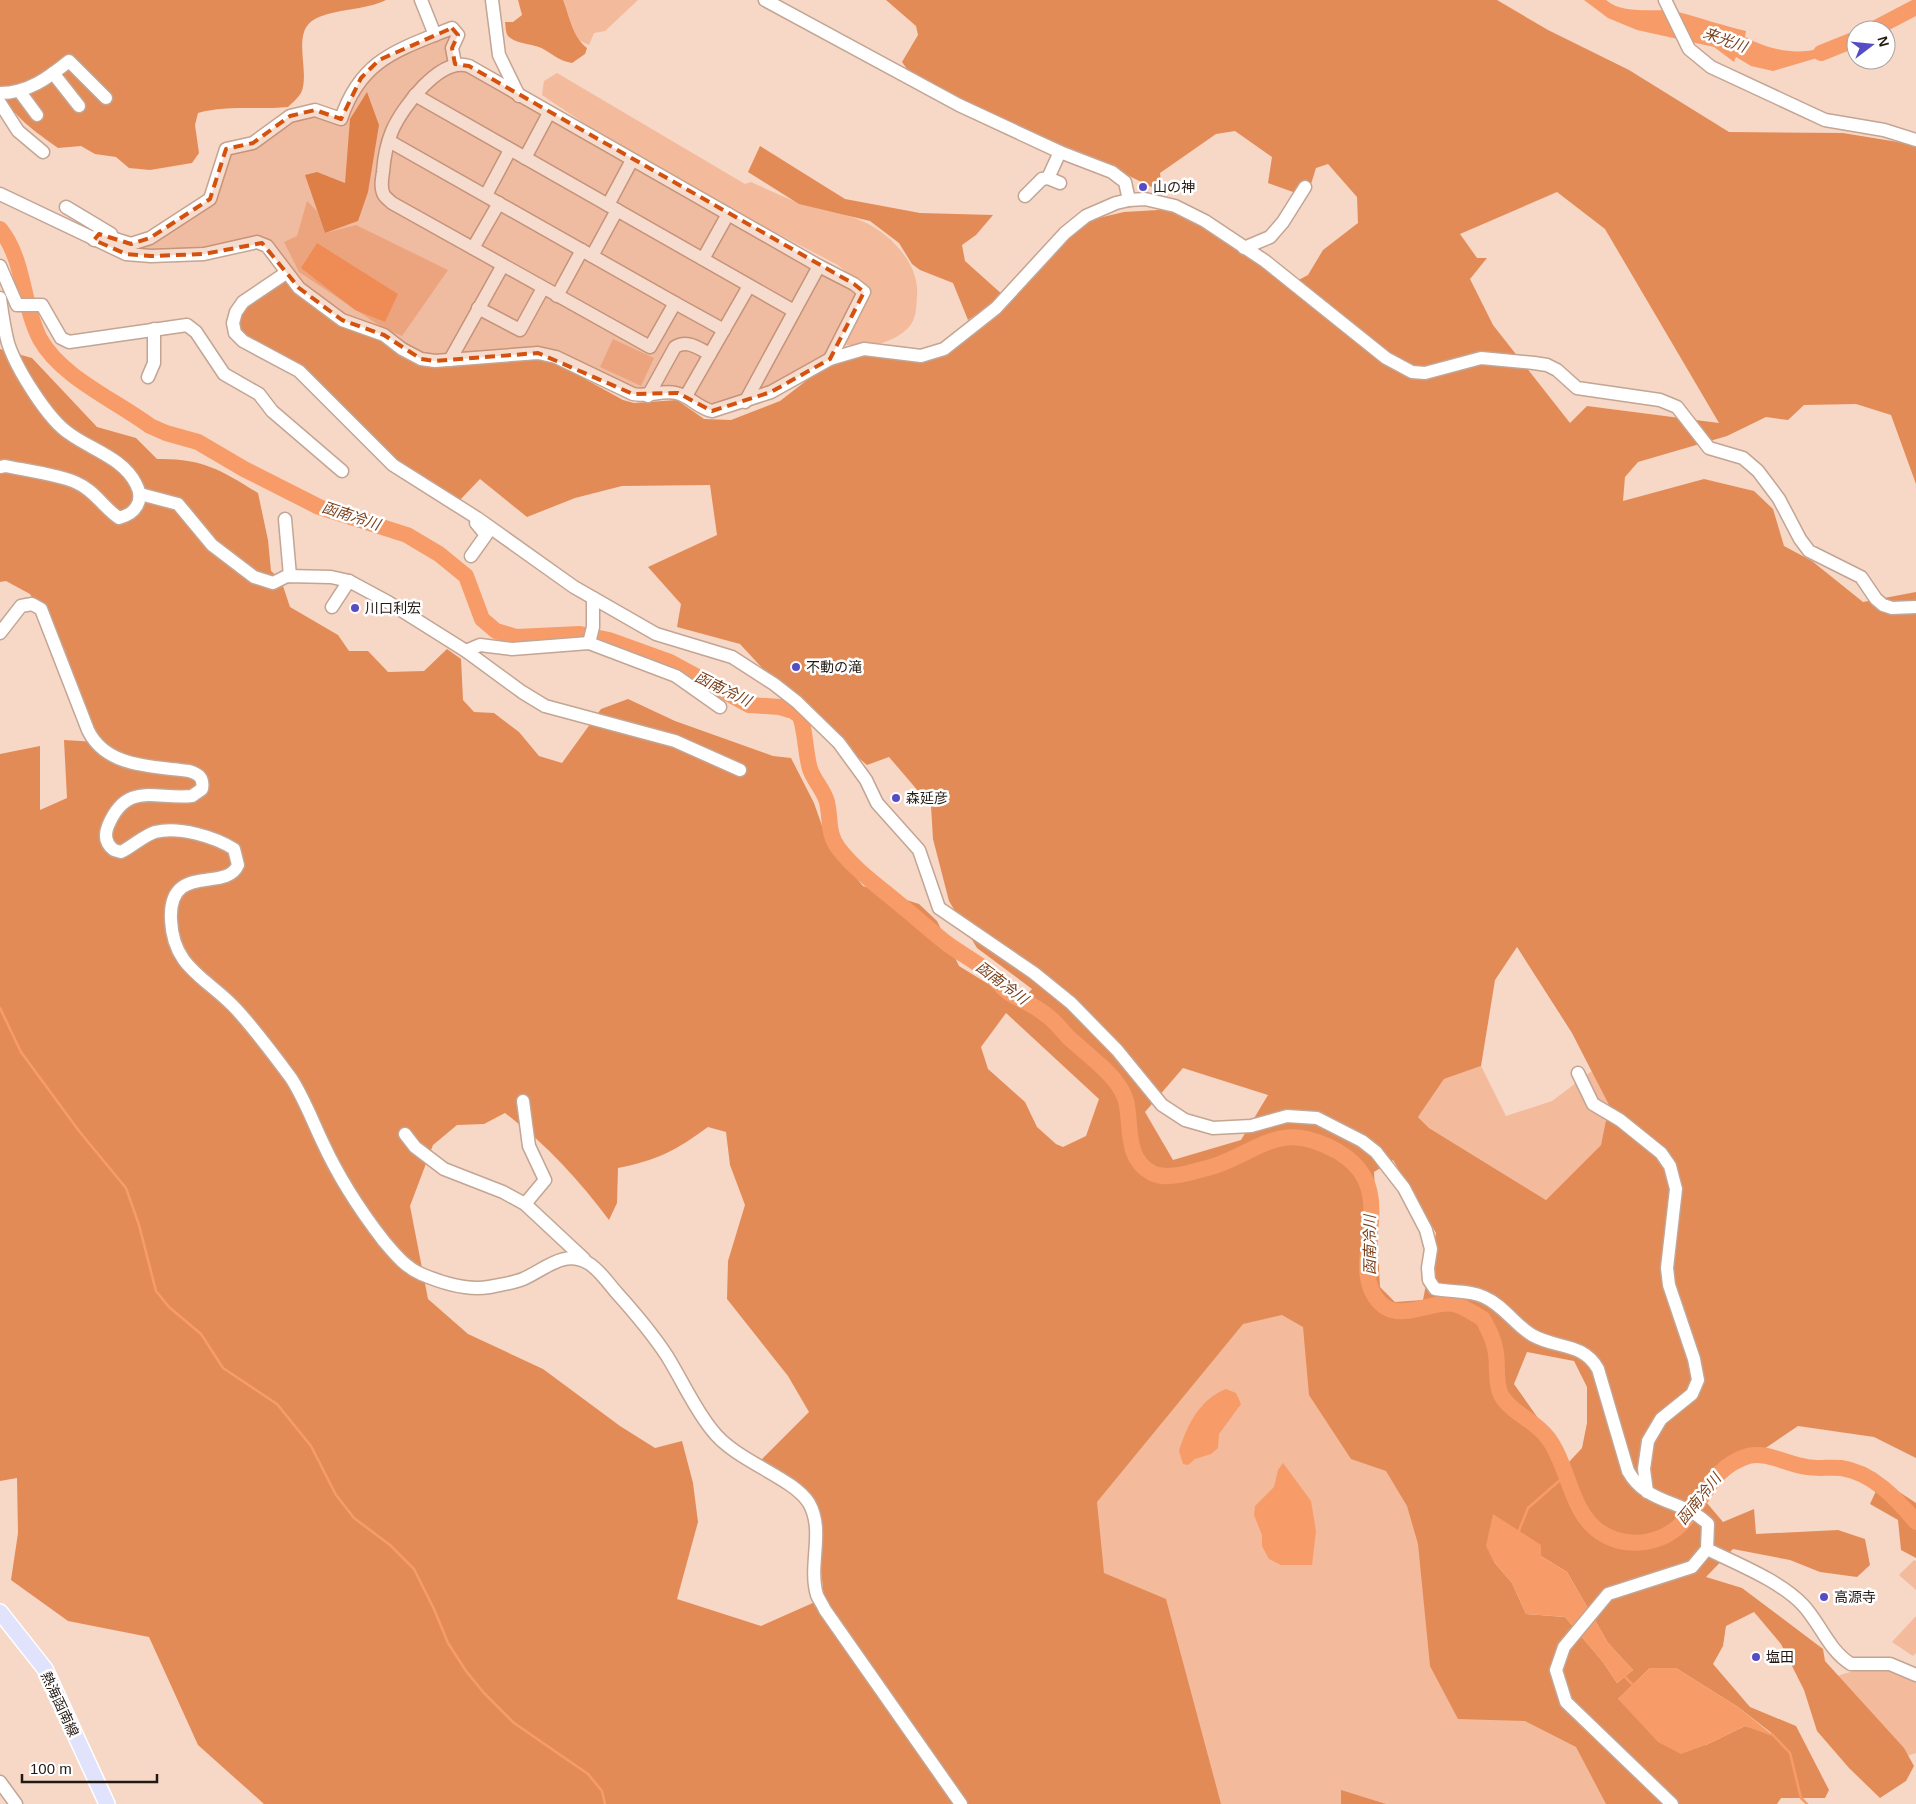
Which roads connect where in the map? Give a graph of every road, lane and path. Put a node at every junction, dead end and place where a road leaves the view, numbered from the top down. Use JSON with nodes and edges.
{"nodes":[{"id":1,"x":420,"y":0,"type":"edge"},
{"id":2,"x":492,"y":0,"type":"edge"},
{"id":3,"x":766,"y":0,"type":"edge"},
{"id":4,"x":1665,"y":0,"type":"edge"},
{"id":5,"x":435,"y":35,"type":"junction"},
{"id":6,"x":455,"y":64,"type":"junction"},
{"id":7,"x":54,"y":73,"type":"junction"},
{"id":8,"x":20,"y":92,"type":"junction"},
{"id":9,"x":0,"y":93,"type":"edge"},
{"id":10,"x":415,"y":95,"type":"junction"},
{"id":11,"x":519,"y":96,"type":"junction"},
{"id":12,"x":106,"y":98,"type":"dead end"},
{"id":13,"x":0,"y":103,"type":"edge"},
{"id":14,"x":79,"y":106,"type":"dead end"},
{"id":15,"x":549,"y":113,"type":"junction"},
{"id":16,"x":36,"y":116,"type":"dead end"},
{"id":17,"x":1916,"y":140,"type":"edge"},
{"id":18,"x":389,"y":141,"type":"junction"},
{"id":19,"x":510,"y":150,"type":"junction"},
{"id":20,"x":43,"y":152,"type":"dead end"},
{"id":21,"x":1060,"y":152,"type":"junction"},
{"id":22,"x":525,"y":158,"type":"junction"},
{"id":23,"x":632,"y":160,"type":"junction"},
{"id":24,"x":1048,"y":178,"type":"junction"},
{"id":25,"x":1060,"y":183,"type":"dead end"},
{"id":26,"x":1305,"y":187,"type":"dead end"},
{"id":27,"x":0,"y":194,"type":"edge"},
{"id":28,"x":486,"y":196,"type":"junction"},
{"id":29,"x":1025,"y":196,"type":"dead end"},
{"id":30,"x":1128,"y":200,"type":"junction"},
{"id":31,"x":499,"y":203,"type":"junction"},
{"id":32,"x":66,"y":207,"type":"dead end"},
{"id":33,"x":613,"y":208,"type":"junction"},
{"id":34,"x":728,"y":214,"type":"junction"},
{"id":35,"x":94,"y":240,"type":"junction"},
{"id":36,"x":124,"y":242,"type":"junction"},
{"id":37,"x":473,"y":248,"type":"junction"},
{"id":38,"x":1244,"y":248,"type":"junction"},
{"id":39,"x":587,"y":253,"type":"junction"},
{"id":40,"x":703,"y":259,"type":"junction"},
{"id":41,"x":503,"y":265,"type":"junction"},
{"id":42,"x":0,"y":266,"type":"edge"},
{"id":43,"x":819,"y":266,"type":"junction"},
{"id":44,"x":286,"y":273,"type":"junction"},
{"id":45,"x":749,"y":286,"type":"junction"},
{"id":46,"x":543,"y":288,"type":"junction"},
{"id":47,"x":557,"y":296,"type":"junction"},
{"id":48,"x":0,"y":298,"type":"edge"},
{"id":49,"x":675,"y":303,"type":"junction"},
{"id":50,"x":478,"y":308,"type":"junction"},
{"id":51,"x":794,"y":311,"type":"junction"},
{"id":52,"x":2,"y":321,"type":"edge"},
{"id":53,"x":154,"y":329,"type":"junction"},
{"id":54,"x":724,"y":330,"type":"junction"},
{"id":55,"x":3,"y":336,"type":"edge"},
{"id":56,"x":710,"y":354,"type":"junction"},
{"id":57,"x":830,"y":359,"type":"junction"},
{"id":58,"x":450,"y":360,"type":"junction"},
{"id":59,"x":148,"y":377,"type":"dead end"},
{"id":60,"x":648,"y":396,"type":"junction"},
{"id":61,"x":686,"y":396,"type":"junction"},
{"id":62,"x":745,"y":402,"type":"junction"},
{"id":63,"x":0,"y":467,"type":"edge"},
{"id":64,"x":342,"y":471,"type":"dead end"},
{"id":65,"x":140,"y":494,"type":"junction"},
{"id":66,"x":477,"y":518,"type":"junction"},
{"id":67,"x":285,"y":519,"type":"dead end"},
{"id":68,"x":471,"y":556,"type":"dead end"},
{"id":69,"x":290,"y":576,"type":"junction"},
{"id":70,"x":349,"y":581,"type":"junction"},
{"id":71,"x":593,"y":598,"type":"junction"},
{"id":72,"x":332,"y":607,"type":"dead end"},
{"id":73,"x":1916,"y":607,"type":"edge"},
{"id":74,"x":0,"y":633,"type":"edge"},
{"id":75,"x":589,"y":643,"type":"junction"},
{"id":76,"x":466,"y":651,"type":"junction"},
{"id":77,"x":720,"y":707,"type":"dead end"},
{"id":78,"x":740,"y":770,"type":"dead end"},
{"id":79,"x":1578,"y":1073,"type":"dead end"},
{"id":80,"x":522,"y":1101,"type":"dead end"},
{"id":81,"x":405,"y":1134,"type":"dead end"},
{"id":82,"x":525,"y":1204,"type":"junction"},
{"id":83,"x":588,"y":1263,"type":"junction"},
{"id":84,"x":1647,"y":1492,"type":"junction"},
{"id":85,"x":1707,"y":1549,"type":"junction"},
{"id":86,"x":0,"y":1612,"type":"edge"},
{"id":87,"x":1916,"y":1674,"type":"edge"},
{"id":88,"x":0,"y":1782,"type":"edge"},
{"id":89,"x":16,"y":1804,"type":"edge"},
{"id":90,"x":107,"y":1804,"type":"edge"},
{"id":91,"x":962,"y":1804,"type":"edge"},
{"id":92,"x":1672,"y":1804,"type":"edge"}],
"edges":[{"from":1,"to":5,"type":"street"},
{"from":2,"to":11,"type":"street"},
{"from":3,"to":21,"type":"street"},
{"from":4,"to":17,"type":"street"},
{"from":5,"to":6,"type":"street"},
{"from":5,"to":36,"type":"street"},
{"from":6,"to":10,"type":"street"},
{"from":6,"to":11,"type":"street"},
{"from":7,"to":8,"type":"street"},
{"from":7,"to":12,"type":"street"},
{"from":7,"to":14,"type":"street"},
{"from":8,"to":9,"type":"street"},
{"from":8,"to":16,"type":"street"},
{"from":10,"to":18,"type":"street"},
{"from":10,"to":19,"type":"street"},
{"from":11,"to":15,"type":"street"},
{"from":13,"to":20,"type":"street"},
{"from":15,"to":22,"type":"street"},
{"from":15,"to":23,"type":"street"},
{"from":18,"to":28,"type":"street"},
{"from":18,"to":37,"type":"street"},
{"from":19,"to":22,"type":"street"},
{"from":19,"to":28,"type":"street"},
{"from":21,"to":24,"type":"street"},
{"from":21,"to":30,"type":"street"},
{"from":22,"to":33,"type":"street"},
{"from":23,"to":33,"type":"street"},
{"from":23,"to":34,"type":"street"},
{"from":24,"to":25,"type":"street"},
{"from":24,"to":29,"type":"street"},
{"from":26,"to":38,"type":"street"},
{"from":27,"to":35,"type":"street"},
{"from":28,"to":31,"type":"street"},
{"from":30,"to":38,"type":"street"},
{"from":30,"to":57,"type":"street"},
{"from":31,"to":37,"type":"street"},
{"from":31,"to":39,"type":"street"},
{"from":32,"to":36,"type":"street"},
{"from":33,"to":39,"type":"street"},
{"from":33,"to":40,"type":"street"},
{"from":34,"to":40,"type":"street"},
{"from":34,"to":43,"type":"street"},
{"from":35,"to":36,"type":"street"},
{"from":35,"to":44,"type":"street"},
{"from":37,"to":41,"type":"street"},
{"from":38,"to":73,"type":"street"},
{"from":39,"to":47,"type":"street"},
{"from":39,"to":49,"type":"street"},
{"from":40,"to":45,"type":"street"},
{"from":41,"to":46,"type":"street"},
{"from":41,"to":50,"type":"street"},
{"from":42,"to":53,"type":"street"},
{"from":43,"to":51,"type":"street"},
{"from":43,"to":57,"type":"street"},
{"from":44,"to":58,"type":"street"},
{"from":44,"to":66,"type":"street"},
{"from":45,"to":51,"type":"street"},
{"from":45,"to":54,"type":"street"},
{"from":46,"to":47,"type":"street"},
{"from":46,"to":50,"type":"street"},
{"from":47,"to":49,"type":"street"},
{"from":48,"to":52,"type":"street"},
{"from":49,"to":54,"type":"street"},
{"from":50,"to":58,"type":"street"},
{"from":51,"to":62,"type":"street"},
{"from":52,"to":55,"type":"street"},
{"from":53,"to":59,"type":"street"},
{"from":53,"to":64,"type":"street"},
{"from":54,"to":56,"type":"street"},
{"from":55,"to":65,"type":"street"},
{"from":56,"to":60,"type":"street"},
{"from":56,"to":61,"type":"street"},
{"from":57,"to":62,"type":"street"},
{"from":58,"to":60,"type":"street"},
{"from":60,"to":61,"type":"street"},
{"from":61,"to":62,"type":"street"},
{"from":63,"to":65,"type":"street"},
{"from":65,"to":69,"type":"street"},
{"from":66,"to":68,"type":"street"},
{"from":66,"to":71,"type":"street"},
{"from":67,"to":69,"type":"street"},
{"from":69,"to":70,"type":"street"},
{"from":70,"to":72,"type":"street"},
{"from":70,"to":76,"type":"street"},
{"from":71,"to":75,"type":"street"},
{"from":71,"to":84,"type":"street"},
{"from":74,"to":83,"type":"street"},
{"from":75,"to":76,"type":"street"},
{"from":75,"to":77,"type":"street"},
{"from":76,"to":78,"type":"street"},
{"from":79,"to":84,"type":"street"},
{"from":80,"to":82,"type":"street"},
{"from":81,"to":82,"type":"street"},
{"from":82,"to":83,"type":"street"},
{"from":83,"to":91,"type":"street"},
{"from":84,"to":85,"type":"street"},
{"from":85,"to":87,"type":"street"},
{"from":85,"to":92,"type":"street"},
{"from":86,"to":90,"type":"main road","name":"熱海函南線"},
{"from":88,"to":89,"type":"street"}]}
